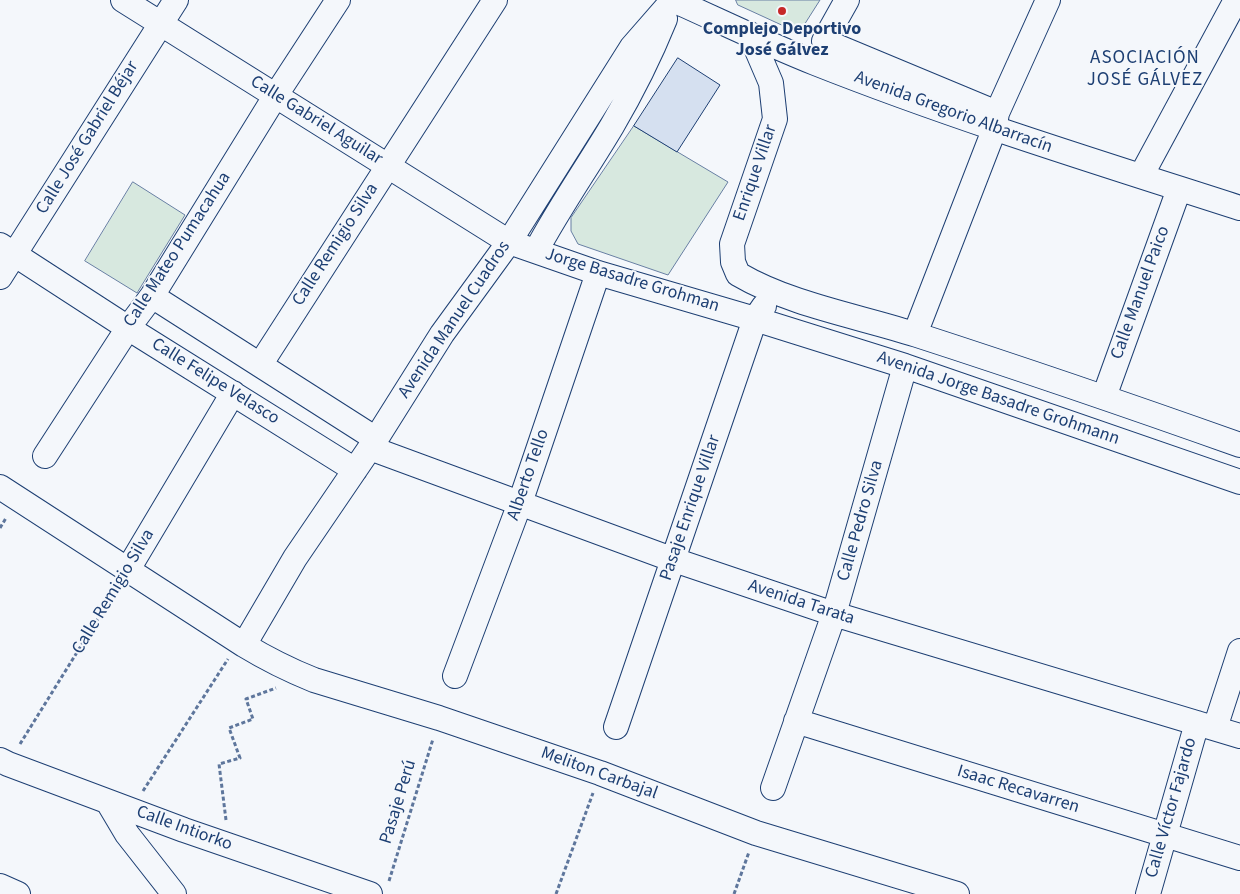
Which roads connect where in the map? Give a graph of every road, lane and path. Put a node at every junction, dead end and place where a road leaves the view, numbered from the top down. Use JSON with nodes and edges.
{"nodes":[{"id":1,"x":123,"y":0,"type":"edge"},
{"id":2,"x":176,"y":0,"type":"edge"},
{"id":3,"x":338,"y":0,"type":"edge"},
{"id":4,"x":495,"y":0,"type":"edge"},
{"id":5,"x":673,"y":0,"type":"edge"},
{"id":6,"x":847,"y":0,"type":"edge"},
{"id":7,"x":1048,"y":0,"type":"edge"},
{"id":8,"x":1236,"y":0,"type":"edge"},
{"id":9,"x":161,"y":24,"type":"junction"},
{"id":10,"x":750,"y":34,"type":"junction"},
{"id":11,"x":276,"y":96,"type":"junction"},
{"id":12,"x":996,"y":121,"type":"junction"},
{"id":13,"x":387,"y":165,"type":"junction"},
{"id":14,"x":1141,"y":176,"type":"junction"},
{"id":15,"x":1179,"y":188,"type":"junction"},
{"id":16,"x":1240,"y":208,"type":"edge"},
{"id":17,"x":509,"y":242,"type":"junction"},
{"id":18,"x":7,"y":249,"type":"edge"},
{"id":19,"x":536,"y":251,"type":"junction"},
{"id":20,"x":598,"y":272,"type":"junction"},
{"id":21,"x":0,"y":277,"type":"edge"},
{"id":22,"x":774,"y":292,"type":"junction"},
{"id":23,"x":152,"y":296,"type":"junction"},
{"id":24,"x":755,"y":319,"type":"junction"},
{"id":25,"x":128,"y":328,"type":"junction"},
{"id":26,"x":915,"y":334,"type":"junction"},
{"id":27,"x":260,"y":365,"type":"junction"},
{"id":28,"x":905,"y":366,"type":"junction"},
{"id":29,"x":233,"y":393,"type":"junction"},
{"id":30,"x":1104,"y":397,"type":"junction"},
{"id":31,"x":373,"y":443,"type":"junction"},
{"id":32,"x":1240,"y":446,"type":"edge"},
{"id":33,"x":46,"y":456,"type":"dead end"},
{"id":34,"x":355,"y":470,"type":"junction"},
{"id":35,"x":1240,"y":482,"type":"edge"},
{"id":36,"x":0,"y":488,"type":"edge"},
{"id":37,"x":520,"y":504,"type":"junction"},
{"id":38,"x":674,"y":560,"type":"junction"},
{"id":39,"x":128,"y":571,"type":"junction"},
{"id":40,"x":834,"y":614,"type":"junction"},
{"id":41,"x":241,"y":644,"type":"junction"},
{"id":42,"x":1240,"y":651,"type":"edge"},
{"id":43,"x":295,"y":672,"type":"junction"},
{"id":44,"x":455,"y":676,"type":"dead end"},
{"id":45,"x":439,"y":718,"type":"junction"},
{"id":46,"x":796,"y":721,"type":"junction"},
{"id":47,"x":1206,"y":725,"type":"junction"},
{"id":48,"x":616,"y":728,"type":"dead end"},
{"id":49,"x":1240,"y":736,"type":"edge"},
{"id":50,"x":4,"y":762,"type":"edge"},
{"id":51,"x":600,"y":773,"type":"junction"},
{"id":52,"x":772,"y":788,"type":"dead end"},
{"id":53,"x":108,"y":802,"type":"junction"},
{"id":54,"x":131,"y":810,"type":"junction"},
{"id":55,"x":756,"y":833,"type":"junction"},
{"id":56,"x":1165,"y":836,"type":"junction"},
{"id":57,"x":230,"y":846,"type":"junction"},
{"id":58,"x":1240,"y":858,"type":"edge"},
{"id":59,"x":0,"y":886,"type":"edge"},
{"id":60,"x":379,"y":889,"type":"edge"},
{"id":61,"x":18,"y":894,"type":"edge"},
{"id":62,"x":174,"y":894,"type":"edge"},
{"id":63,"x":556,"y":894,"type":"edge"},
{"id":64,"x":734,"y":894,"type":"edge"},
{"id":65,"x":957,"y":894,"type":"edge"},
{"id":66,"x":1148,"y":894,"type":"edge"}],
"edges":[{"from":1,"to":9,"type":"street","name":"Calle Gabriel Aguilar"},
{"from":2,"to":9,"type":"street","name":"Calle José Gabriel Béjar"},
{"from":3,"to":11,"type":"street","name":"Calle Mateo Pumacahua"},
{"from":4,"to":13,"type":"street","name":"Calle Remigio Silva"},
{"from":5,"to":10,"type":"street","name":"Avenida Gregorio Albarracín"},
{"from":5,"to":17,"type":"street","name":"Avenida Manuel Cuadros"},
{"from":5,"to":19,"type":"street","name":"Avenida Manuel Cuadros"},
{"from":6,"to":12,"type":"street"},
{"from":7,"to":12,"type":"street"},
{"from":8,"to":14,"type":"street"},
{"from":9,"to":11,"type":"street","name":"Calle Gabriel Aguilar"},
{"from":9,"to":18,"type":"street","name":"Calle José Gabriel Béjar"},
{"from":10,"to":12,"type":"street","name":"Avenida Gregorio Albarracín"},
{"from":10,"to":22,"type":"street","name":"Enrique Villar"},
{"from":11,"to":13,"type":"street","name":"Calle Gabriel Aguilar"},
{"from":11,"to":23,"type":"street","name":"Calle Mateo Pumacahua"},
{"from":12,"to":14,"type":"street","name":"Avenida Gregorio Albarracín"},
{"from":12,"to":26,"type":"street"},
{"from":13,"to":17,"type":"street","name":"Calle Gabriel Aguilar"},
{"from":13,"to":27,"type":"street","name":"Calle Remigio Silva"},
{"from":14,"to":15,"type":"street","name":"Avenida Gregorio Albarracín"},
{"from":15,"to":16,"type":"street","name":"Avenida Gregorio Albarracín"},
{"from":15,"to":30,"type":"street","name":"Calle Manuel Paico"},
{"from":17,"to":19,"type":"street","name":"Jorge Basadre Grohman"},
{"from":17,"to":31,"type":"street","name":"Avenida Manuel Cuadros"},
{"from":18,"to":21,"type":"street","name":"Calle José Gabriel Béjar"},
{"from":18,"to":25,"type":"street","name":"Calle Felipe Velasco"},
{"from":19,"to":20,"type":"street","name":"Jorge Basadre Grohman"},
{"from":20,"to":24,"type":"street","name":"Jorge Basadre Grohman"},
{"from":20,"to":37,"type":"street","name":"Alberto Tello"},
{"from":22,"to":24,"type":"street","name":"Pasaje Enrique Villar"},
{"from":22,"to":26,"type":"street","name":"Avenida Jorge Basadre Grohmann"},
{"from":23,"to":25,"type":"street","name":"Calle Mateo Pumacahua"},
{"from":23,"to":27,"type":"street"},
{"from":24,"to":28,"type":"street","name":"Avenida Jorge Basadre Grohmann"},
{"from":24,"to":38,"type":"street","name":"Pasaje Enrique Villar"},
{"from":25,"to":29,"type":"street","name":"Calle Felipe Velasco"},
{"from":25,"to":33,"type":"street","name":"Calle Mateo Pumacahua"},
{"from":26,"to":30,"type":"street","name":"Avenida Jorge Basadre Grohmann"},
{"from":27,"to":31,"type":"street"},
{"from":28,"to":35,"type":"street","name":"Avenida Jorge Basadre Grohmann"},
{"from":28,"to":40,"type":"street","name":"Calle Pedro Silva"},
{"from":29,"to":34,"type":"street","name":"Calle Felipe Velasco"},
{"from":29,"to":39,"type":"street","name":"Calle Remigio Silva"},
{"from":30,"to":32,"type":"street","name":"Avenida Jorge Basadre Grohmann"},
{"from":31,"to":34,"type":"street","name":"Avenida Manuel Cuadros"},
{"from":31,"to":37,"type":"street","name":"Avenida Tarata"},
{"from":34,"to":41,"type":"street","name":"Avenida Manuel Cuadros"},
{"from":36,"to":39,"type":"street","name":"Meliton Carbajal"},
{"from":37,"to":38,"type":"street","name":"Avenida Tarata"},
{"from":37,"to":44,"type":"street","name":"Alberto Tello"},
{"from":38,"to":40,"type":"street","name":"Avenida Tarata"},
{"from":38,"to":48,"type":"street","name":"Pasaje Enrique Villar"},
{"from":39,"to":41,"type":"street","name":"Meliton Carbajal"},
{"from":39,"to":50,"type":"path","name":"Calle Remigio Silva"},
{"from":40,"to":46,"type":"street","name":"Calle Pedro Silva"},
{"from":40,"to":47,"type":"street","name":"Avenida Tarata"},
{"from":41,"to":43,"type":"street","name":"Meliton Carbajal"},
{"from":41,"to":54,"type":"path"},
{"from":42,"to":47,"type":"street","name":"Calle Víctor Fajardo"},
{"from":43,"to":45,"type":"street","name":"Meliton Carbajal"},
{"from":43,"to":57,"type":"path"},
{"from":45,"to":51,"type":"street","name":"Meliton Carbajal"},
{"from":45,"to":60,"type":"path","name":"Pasaje Perú"},
{"from":46,"to":52,"type":"street","name":"Calle Pedro Silva"},
{"from":46,"to":56,"type":"street","name":"Isaac Recavarren"},
{"from":47,"to":49,"type":"street","name":"Avenida Tarata"},
{"from":47,"to":56,"type":"street","name":"Calle Víctor Fajardo"},
{"from":50,"to":53,"type":"street","name":"Calle Intiorko"},
{"from":51,"to":55,"type":"street","name":"Meliton Carbajal"},
{"from":51,"to":63,"type":"path"},
{"from":53,"to":54,"type":"street","name":"Calle Intiorko"},
{"from":53,"to":62,"type":"street"},
{"from":54,"to":57,"type":"street","name":"Calle Intiorko"},
{"from":55,"to":64,"type":"path"},
{"from":55,"to":65,"type":"street","name":"Meliton Carbajal"},
{"from":56,"to":58,"type":"street","name":"Isaac Recavarren"},
{"from":56,"to":66,"type":"street","name":"Calle Víctor Fajardo"},
{"from":57,"to":60,"type":"street","name":"Calle Intiorko"},
{"from":59,"to":61,"type":"street"}]}
